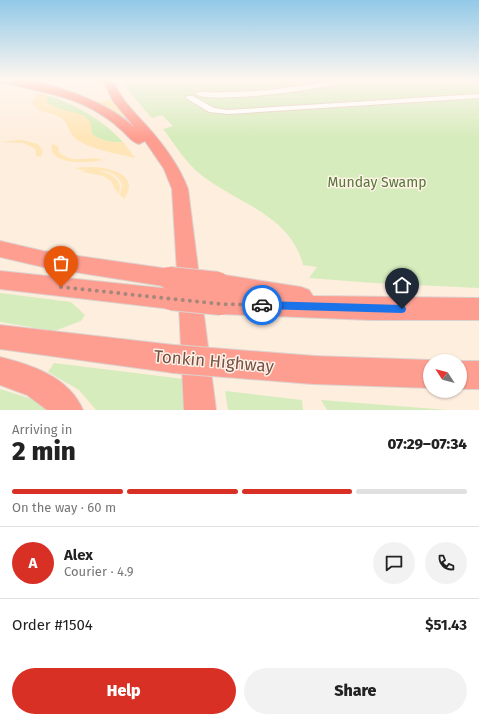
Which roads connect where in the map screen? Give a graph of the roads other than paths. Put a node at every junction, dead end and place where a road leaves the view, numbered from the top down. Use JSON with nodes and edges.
{"nodes":[{"id":1,"x":77,"y":99,"type":"edge"},
{"id":2,"x":117,"y":99,"type":"edge"},
{"id":3,"x":192,"y":99,"type":"edge"},
{"id":4,"x":430,"y":99,"type":"edge"},
{"id":5,"x":184,"y":233,"type":"junction"},
{"id":6,"x":0,"y":249,"type":"edge"},
{"id":7,"x":0,"y":270,"type":"edge"},
{"id":8,"x":0,"y":280,"type":"edge"},
{"id":9,"x":170,"y":288,"type":"junction"},
{"id":10,"x":121,"y":294,"type":"junction"},
{"id":11,"x":479,"y":308,"type":"edge"},
{"id":12,"x":0,"y":337,"type":"edge"},
{"id":13,"x":0,"y":371,"type":"edge"},
{"id":14,"x":423,"y":374,"type":"edge"},
{"id":15,"x":467,"y":374,"type":"edge"},
{"id":16,"x":479,"y":375,"type":"edge"},
{"id":17,"x":67,"y":410,"type":"edge"},
{"id":18,"x":200,"y":410,"type":"edge"}],
"edges":[{"from":1,"to":5,"type":"highway"},
{"from":2,"to":5,"type":"highway"},
{"from":3,"to":4,"type":"street"},
{"from":5,"to":18,"type":"highway"},
{"from":6,"to":9,"type":"highway"},
{"from":7,"to":10,"type":"highway"},
{"from":8,"to":10,"type":"highway"},
{"from":9,"to":10,"type":"highway"},
{"from":9,"to":11,"type":"highway","bridge":true},
{"from":12,"to":14,"type":"highway","name":"Tonkin Highway","bridge":true},
{"from":13,"to":17,"type":"highway"},
{"from":15,"to":16,"type":"highway"}]}
